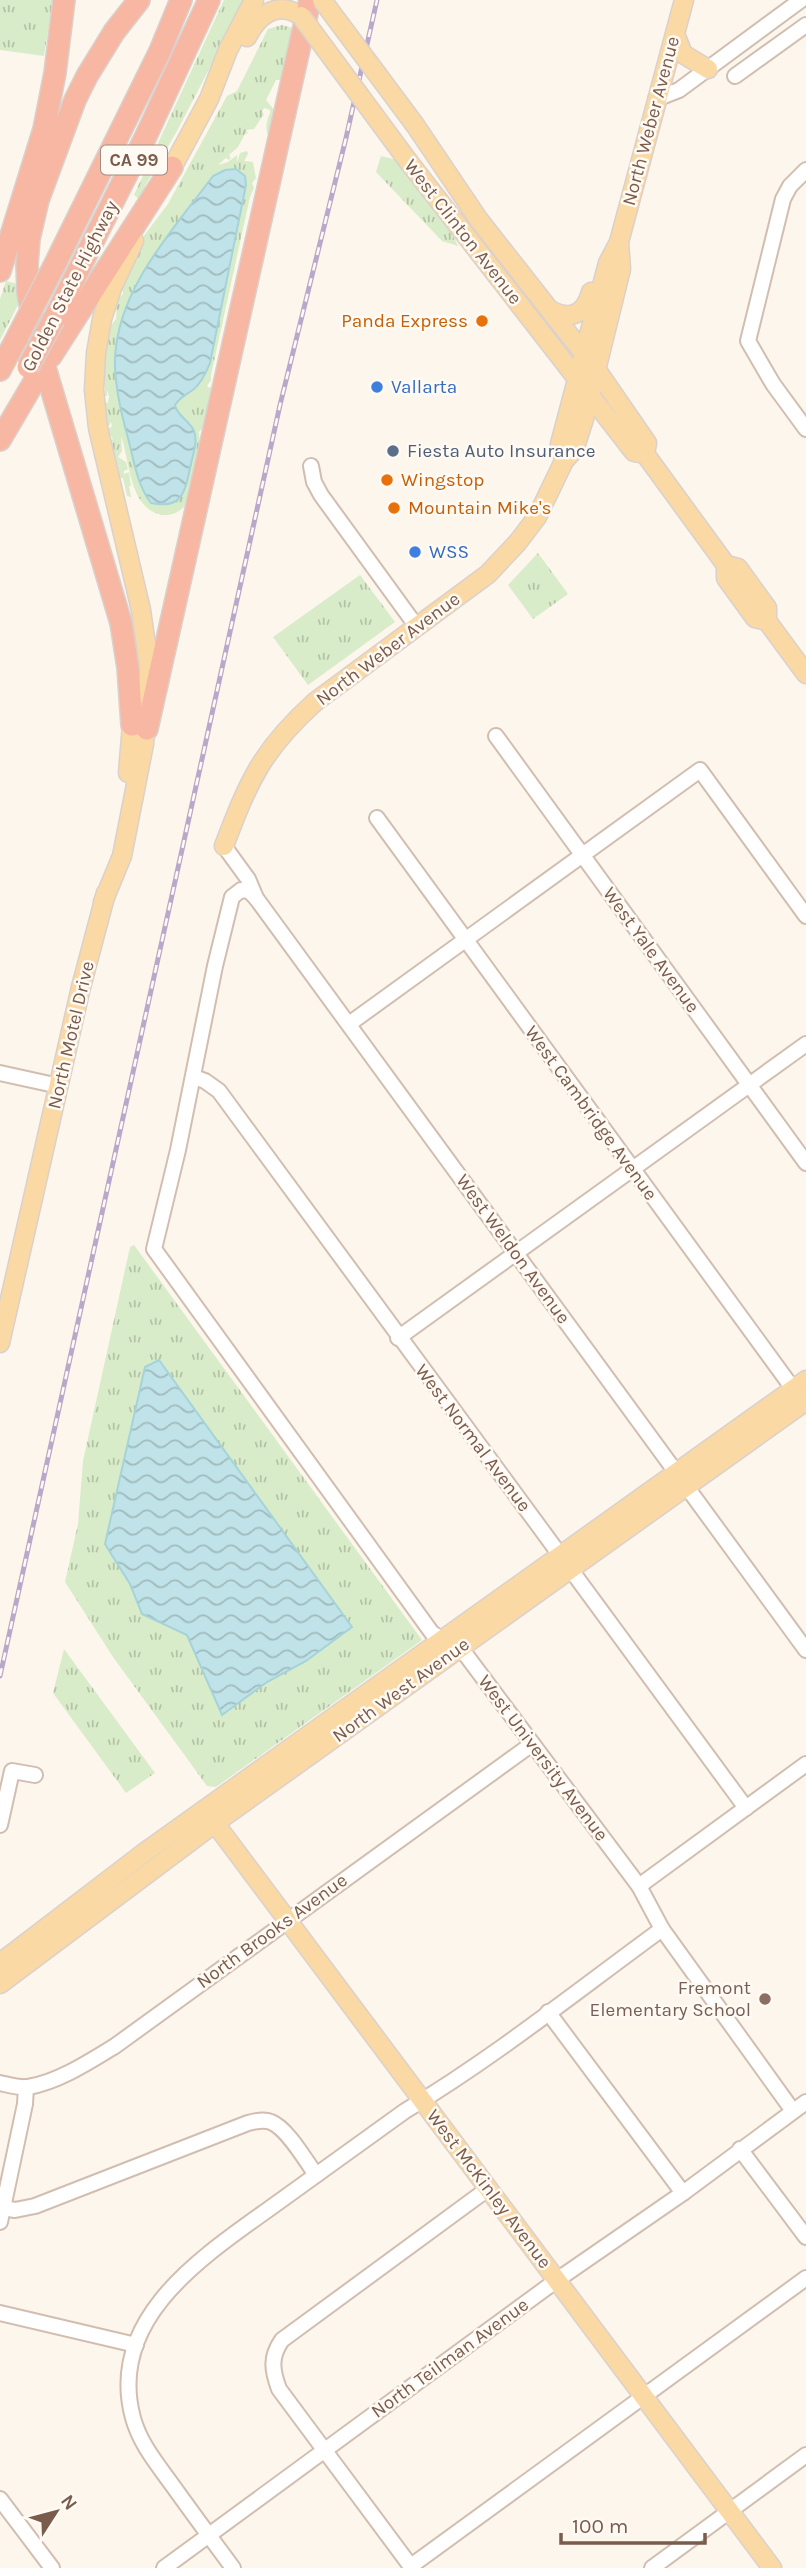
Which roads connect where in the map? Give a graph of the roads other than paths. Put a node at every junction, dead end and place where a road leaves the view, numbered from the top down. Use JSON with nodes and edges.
{"nodes":[{"id":1,"x":64,"y":0,"type":"edge"},
{"id":2,"x":139,"y":0,"type":"edge"},
{"id":3,"x":181,"y":0,"type":"edge"},
{"id":4,"x":209,"y":0,"type":"edge"},
{"id":5,"x":254,"y":0,"type":"edge"},
{"id":6,"x":289,"y":0,"type":"edge"},
{"id":7,"x":322,"y":0,"type":"edge"},
{"id":8,"x":684,"y":0,"type":"edge"},
{"id":9,"x":801,"y":0,"type":"edge"},
{"id":10,"x":305,"y":8,"type":"edge"},
{"id":11,"x":806,"y":25,"type":"edge"},
{"id":12,"x":675,"y":34,"type":"junction"},
{"id":13,"x":708,"y":69,"type":"junction"},
{"id":14,"x":735,"y":76,"type":"dead end"},
{"id":15,"x":209,"y":99,"type":"junction"},
{"id":16,"x":656,"y":99,"type":"junction"},
{"id":17,"x":172,"y":167,"type":"junction"},
{"id":18,"x":804,"y":175,"type":"edge"},
{"id":19,"x":619,"y":242,"type":"junction"},
{"id":20,"x":0,"y":271,"type":"edge"},
{"id":21,"x":604,"y":277,"type":"junction"},
{"id":22,"x":550,"y":310,"type":"junction"},
{"id":23,"x":590,"y":362,"type":"junction"},
{"id":24,"x":0,"y":370,"type":"edge"},
{"id":25,"x":33,"y":372,"type":"junction"},
{"id":26,"x":578,"y":380,"type":"junction"},
{"id":27,"x":589,"y":395,"type":"junction"},
{"id":28,"x":0,"y":420,"type":"edge"},
{"id":29,"x":806,"y":429,"type":"edge"},
{"id":30,"x":0,"y":440,"type":"edge"},
{"id":31,"x":645,"y":454,"type":"junction"},
{"id":32,"x":564,"y":461,"type":"junction"},
{"id":33,"x":311,"y":466,"type":"dead end"},
{"id":34,"x":417,"y":627,"type":"junction"},
{"id":35,"x":806,"y":674,"type":"edge"},
{"id":36,"x":139,"y":727,"type":"junction"},
{"id":37,"x":496,"y":736,"type":"dead end"},
{"id":38,"x":377,"y":818,"type":"dead end"},
{"id":39,"x":224,"y":846,"type":"joint"},
{"id":40,"x":583,"y":856,"type":"junction"},
{"id":41,"x":257,"y":898,"type":"junction"},
{"id":42,"x":806,"y":916,"type":"edge"},
{"id":43,"x":466,"y":940,"type":"junction"},
{"id":44,"x":349,"y":1024,"type":"junction"},
{"id":45,"x":806,"y":1044,"type":"edge"},
{"id":46,"x":0,"y":1073,"type":"edge"},
{"id":47,"x":194,"y":1077,"type":"junction"},
{"id":48,"x":749,"y":1085,"type":"junction"},
{"id":49,"x":59,"y":1086,"type":"junction"},
{"id":50,"x":806,"y":1163,"type":"edge"},
{"id":51,"x":631,"y":1170,"type":"junction"},
{"id":52,"x":515,"y":1253,"type":"junction"},
{"id":53,"x":398,"y":1338,"type":"junction"},
{"id":54,"x":0,"y":1343,"type":"edge"},
{"id":55,"x":803,"y":1396,"type":"edge"},
{"id":56,"x":681,"y":1480,"type":"junction"},
{"id":57,"x":565,"y":1562,"type":"junction"},
{"id":58,"x":442,"y":1639,"type":"junction"},
{"id":59,"x":458,"y":1649,"type":"junction"},
{"id":60,"x":806,"y":1650,"type":"edge"},
{"id":61,"x":532,"y":1744,"type":"junction"},
{"id":62,"x":806,"y":1764,"type":"edge"},
{"id":63,"x":36,"y":1775,"type":"dead end"},
{"id":64,"x":746,"y":1808,"type":"junction"},
{"id":65,"x":210,"y":1816,"type":"junction"},
{"id":66,"x":0,"y":1825,"type":"edge"},
{"id":67,"x":124,"y":1868,"type":"junction"},
{"id":68,"x":639,"y":1886,"type":"junction"},
{"id":69,"x":58,"y":1917,"type":"junction"},
{"id":70,"x":287,"y":1919,"type":"junction"},
{"id":71,"x":80,"y":1924,"type":"junction"},
{"id":72,"x":662,"y":1929,"type":"junction"},
{"id":73,"x":2,"y":1959,"type":"edge"},
{"id":74,"x":31,"y":1959,"type":"junction"},
{"id":75,"x":0,"y":1984,"type":"edge"},
{"id":76,"x":548,"y":2012,"type":"junction"},
{"id":77,"x":0,"y":2083,"type":"edge"},
{"id":78,"x":26,"y":2087,"type":"junction"},
{"id":79,"x":422,"y":2100,"type":"junction"},
{"id":80,"x":806,"y":2102,"type":"edge"},
{"id":81,"x":793,"y":2111,"type":"junction"},
{"id":82,"x":740,"y":2149,"type":"junction"},
{"id":83,"x":316,"y":2175,"type":"junction"},
{"id":84,"x":489,"y":2188,"type":"junction"},
{"id":85,"x":683,"y":2193,"type":"junction"},
{"id":86,"x":1,"y":2215,"type":"edge"},
{"id":87,"x":806,"y":2237,"type":"edge"},
{"id":88,"x":806,"y":2278,"type":"edge"},
{"id":89,"x":557,"y":2280,"type":"junction"},
{"id":90,"x":0,"y":2313,"type":"edge"},
{"id":91,"x":136,"y":2345,"type":"junction"},
{"id":92,"x":643,"y":2395,"type":"junction"},
{"id":93,"x":324,"y":2451,"type":"junction"},
{"id":94,"x":806,"y":2455,"type":"edge"},
{"id":95,"x":0,"y":2499,"type":"edge"},
{"id":96,"x":729,"y":2511,"type":"junction"},
{"id":97,"x":208,"y":2535,"type":"junction"},
{"id":98,"x":50,"y":2567,"type":"edge"},
{"id":99,"x":411,"y":2567,"type":"edge"},
{"id":100,"x":164,"y":2568,"type":"edge"},
{"id":101,"x":233,"y":2568,"type":"edge"},
{"id":102,"x":652,"y":2568,"type":"edge"},
{"id":103,"x":772,"y":2568,"type":"edge"}],
"edges":[{"from":1,"to":20,"type":"highway"},
{"from":2,"to":36,"type":"highway"},
{"from":3,"to":24,"type":"highway","name":"Golden State Highway","number":"CA 99","bridge":true},
{"from":4,"to":25,"type":"highway","name":"Golden State Highway","number":"CA 99","bridge":true},
{"from":5,"to":15,"type":"main road"},
{"from":6,"to":10,"type":"main road","name":"West Clinton Avenue"},
{"from":7,"to":22,"type":"main road","name":"West Clinton Avenue","bridge":true},
{"from":8,"to":12,"type":"main road","name":"North Weber Avenue"},
{"from":9,"to":13,"type":"street"},
{"from":10,"to":15,"type":"main road"},
{"from":10,"to":26,"type":"main road","name":"West Clinton Avenue","bridge":true},
{"from":10,"to":36,"type":"highway"},
{"from":11,"to":14,"type":"street"},
{"from":12,"to":13,"type":"main road"},
{"from":12,"to":16,"type":"main road","name":"North Weber Avenue"},
{"from":13,"to":16,"type":"street"},
{"from":15,"to":17,"type":"main road","name":"North Motel Drive"},
{"from":16,"to":19,"type":"main road","name":"North Weber Avenue"},
{"from":17,"to":25,"type":"highway"},
{"from":17,"to":36,"type":"main road","name":"North Motel Drive"},
{"from":18,"to":29,"type":"street"},
{"from":19,"to":21,"type":"main road","name":"North Weber Avenue"},
{"from":19,"to":23,"type":"main road","name":"North Weber Avenue"},
{"from":21,"to":22,"type":"main road"},
{"from":21,"to":23,"type":"main road","name":"North Weber Avenue"},
{"from":22,"to":23,"type":"main road","name":"West Clinton Avenue"},
{"from":23,"to":26,"type":"main road","name":"North Weber Avenue"},
{"from":23,"to":27,"type":"main road","name":"North Weber Avenue"},
{"from":23,"to":31,"type":"main road","name":"West Clinton Avenue"},
{"from":25,"to":28,"type":"highway","name":"Golden State Highway","number":"CA 99"},
{"from":25,"to":30,"type":"highway"},
{"from":26,"to":27,"type":"main road","name":"West Clinton Avenue"},
{"from":26,"to":32,"type":"main road","name":"North Weber Avenue"},
{"from":27,"to":31,"type":"main road","name":"West Clinton Avenue"},
{"from":27,"to":32,"type":"main road","name":"North Weber Avenue"},
{"from":31,"to":35,"type":"main road","name":"West Clinton Avenue"},
{"from":32,"to":34,"type":"main road","name":"North Weber Avenue"},
{"from":33,"to":34,"type":"street"},
{"from":34,"to":39,"type":"main road","name":"North Weber Avenue"},
{"from":36,"to":49,"type":"main road","name":"North Motel Drive"},
{"from":37,"to":40,"type":"street","name":"West Yale Avenue"},
{"from":38,"to":43,"type":"street","name":"West Cambridge Avenue"},
{"from":39,"to":41,"type":"street","name":"West Weldon Avenue"},
{"from":40,"to":42,"type":"street"},
{"from":40,"to":43,"type":"street"},
{"from":40,"to":48,"type":"street","name":"West Yale Avenue"},
{"from":41,"to":44,"type":"street","name":"West Weldon Avenue"},
{"from":41,"to":47,"type":"street"},
{"from":43,"to":44,"type":"street"},
{"from":43,"to":51,"type":"street","name":"West Cambridge Avenue"},
{"from":44,"to":52,"type":"street","name":"West Weldon Avenue"},
{"from":45,"to":48,"type":"street"},
{"from":46,"to":49,"type":"street"},
{"from":47,"to":53,"type":"street","name":"West Normal Avenue"},
{"from":47,"to":58,"type":"street","name":"West University Avenue"},
{"from":48,"to":50,"type":"street","name":"West Yale Avenue"},
{"from":48,"to":51,"type":"street"},
{"from":49,"to":54,"type":"main road","name":"North Motel Drive"},
{"from":51,"to":52,"type":"street"},
{"from":51,"to":55,"type":"street","name":"West Cambridge Avenue"},
{"from":52,"to":53,"type":"street"},
{"from":52,"to":56,"type":"street","name":"West Weldon Avenue"},
{"from":53,"to":57,"type":"street","name":"West Normal Avenue"},
{"from":55,"to":56,"type":"main road","name":"North West Avenue"},
{"from":56,"to":57,"type":"main road","name":"North West Avenue"},
{"from":56,"to":60,"type":"street","name":"West Weldon Avenue"},
{"from":57,"to":58,"type":"main road","name":"North West Avenue"},
{"from":57,"to":59,"type":"main road","name":"North West Avenue"},
{"from":57,"to":64,"type":"street","name":"West Normal Avenue"},
{"from":58,"to":59,"type":"street","name":"West University Avenue"},
{"from":58,"to":65,"type":"main road","name":"North West Avenue"},
{"from":59,"to":61,"type":"street","name":"West University Avenue"},
{"from":59,"to":65,"type":"main road","name":"North West Avenue"},
{"from":61,"to":68,"type":"street","name":"West University Avenue"},
{"from":61,"to":70,"type":"street","name":"North Brooks Avenue"},
{"from":62,"to":64,"type":"street"},
{"from":63,"to":66,"type":"street"},
{"from":64,"to":68,"type":"street"},
{"from":65,"to":67,"type":"main road","name":"North West Avenue"},
{"from":65,"to":70,"type":"main road","name":"West McKinley Avenue"},
{"from":65,"to":71,"type":"main road","name":"North West Avenue"},
{"from":67,"to":69,"type":"main road","name":"North West Avenue"},
{"from":67,"to":71,"type":"main road"},
{"from":68,"to":72,"type":"street","name":"West University Avenue"},
{"from":69,"to":73,"type":"main road","name":"North West Avenue"},
{"from":69,"to":74,"type":"main road"},
{"from":70,"to":78,"type":"street","name":"North Brooks Avenue"},
{"from":70,"to":79,"type":"main road","name":"West McKinley Avenue"},
{"from":71,"to":74,"type":"main road","name":"North West Avenue"},
{"from":72,"to":76,"type":"street"},
{"from":72,"to":81,"type":"street","name":"West University Avenue"},
{"from":74,"to":75,"type":"main road","name":"North West Avenue"},
{"from":76,"to":79,"type":"street"},
{"from":76,"to":85,"type":"street"},
{"from":77,"to":78,"type":"street","name":"North Brooks Avenue"},
{"from":78,"to":86,"type":"street"},
{"from":79,"to":83,"type":"street"},
{"from":79,"to":84,"type":"main road","name":"West McKinley Avenue"},
{"from":80,"to":81,"type":"street","name":"North Teilman Avenue"},
{"from":81,"to":82,"type":"street","name":"North Teilman Avenue"},
{"from":82,"to":85,"type":"street","name":"North Teilman Avenue"},
{"from":82,"to":87,"type":"street"},
{"from":83,"to":86,"type":"street"},
{"from":83,"to":91,"type":"street"},
{"from":84,"to":89,"type":"main road","name":"West McKinley Avenue"},
{"from":84,"to":93,"type":"street"},
{"from":85,"to":89,"type":"street","name":"North Teilman Avenue"},
{"from":88,"to":92,"type":"street"},
{"from":89,"to":92,"type":"main road","name":"West McKinley Avenue"},
{"from":89,"to":93,"type":"street","name":"North Teilman Avenue"},
{"from":90,"to":91,"type":"street"},
{"from":91,"to":97,"type":"street"},
{"from":92,"to":96,"type":"main road","name":"West McKinley Avenue"},
{"from":92,"to":99,"type":"street"},
{"from":93,"to":97,"type":"street","name":"North Teilman Avenue"},
{"from":93,"to":99,"type":"street"},
{"from":94,"to":96,"type":"street"},
{"from":95,"to":98,"type":"street"},
{"from":96,"to":102,"type":"street"},
{"from":96,"to":103,"type":"main road","name":"West McKinley Avenue"},
{"from":97,"to":100,"type":"street","name":"North Teilman Avenue"},
{"from":97,"to":101,"type":"street"}]}
